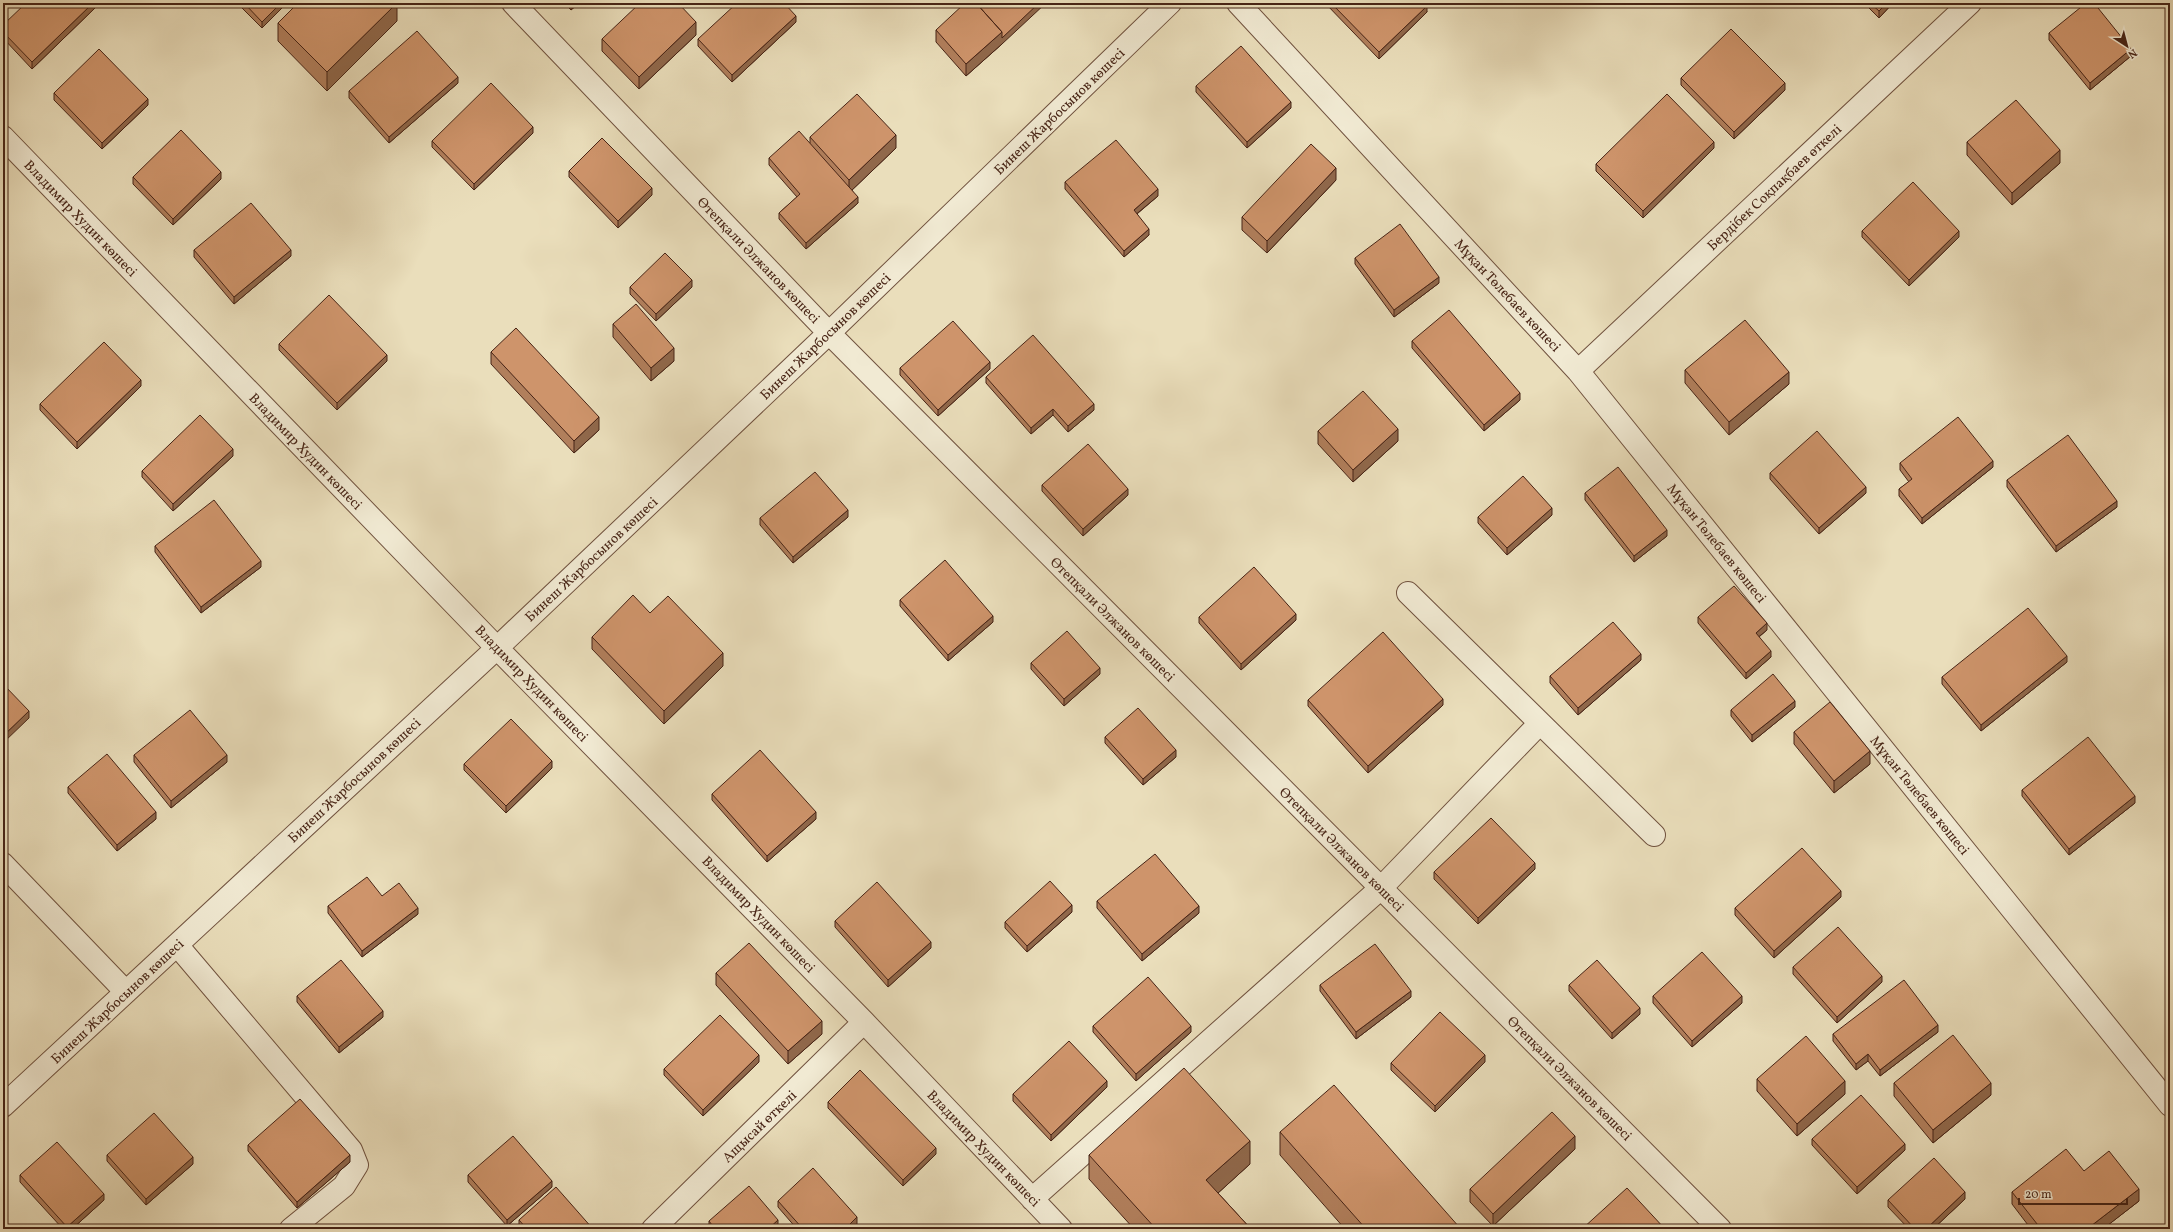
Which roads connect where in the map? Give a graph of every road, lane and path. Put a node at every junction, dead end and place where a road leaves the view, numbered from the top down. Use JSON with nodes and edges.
{"nodes":[{"id":1,"x":513,"y":3,"type":"edge"},
{"id":2,"x":1170,"y":3,"type":"edge"},
{"id":3,"x":1238,"y":3,"type":"edge"},
{"id":4,"x":1970,"y":3,"type":"edge"},
{"id":5,"x":3,"y":137,"type":"edge"},
{"id":6,"x":829,"y":333,"type":"junction"},
{"id":7,"x":1578,"y":371,"type":"junction"},
{"id":8,"x":1408,"y":593,"type":"dead end"},
{"id":9,"x":497,"y":648,"type":"junction"},
{"id":10,"x":1540,"y":723,"type":"junction"},
{"id":11,"x":1654,"y":835,"type":"dead end"},
{"id":12,"x":3,"y":864,"type":"edge"},
{"id":13,"x":1381,"y":888,"type":"junction"},
{"id":14,"x":177,"y":945,"type":"junction"},
{"id":15,"x":126,"y":992,"type":"junction"},
{"id":16,"x":864,"y":1022,"type":"junction"},
{"id":17,"x":2170,"y":1104,"type":"edge"},
{"id":18,"x":3,"y":1106,"type":"edge"},
{"id":19,"x":1032,"y":1199,"type":"junction"},
{"id":20,"x":291,"y":1229,"type":"edge"},
{"id":21,"x":653,"y":1229,"type":"edge"},
{"id":22,"x":1061,"y":1229,"type":"edge"},
{"id":23,"x":1720,"y":1229,"type":"edge"}],
"edges":[{"from":1,"to":6,"type":"street","name":"Өтепқали Әлжанов көшесі"},
{"from":2,"to":6,"type":"street","name":"Бинеш Жарбосынов көшесі"},
{"from":3,"to":7,"type":"street","name":"Мұқан Төлебаев көшесі"},
{"from":4,"to":7,"type":"street","name":"Бердібек Соқпақбаев өткелі"},
{"from":5,"to":9,"type":"street","name":"Владимир Худин көшесі"},
{"from":6,"to":9,"type":"street","name":"Бинеш Жарбосынов көшесі"},
{"from":6,"to":13,"type":"street","name":"Өтепқали Әлжанов көшесі"},
{"from":7,"to":17,"type":"street","name":"Мұқан Төлебаев көшесі"},
{"from":8,"to":10,"type":"street"},
{"from":9,"to":14,"type":"street","name":"Бинеш Жарбосынов көшесі"},
{"from":9,"to":16,"type":"street","name":"Владимир Худин көшесі"},
{"from":10,"to":11,"type":"street"},
{"from":10,"to":13,"type":"street"},
{"from":12,"to":15,"type":"street"},
{"from":13,"to":19,"type":"street"},
{"from":13,"to":23,"type":"street","name":"Өтепқали Әлжанов көшесі"},
{"from":14,"to":15,"type":"street","name":"Бинеш Жарбосынов көшесі"},
{"from":14,"to":20,"type":"street"},
{"from":15,"to":18,"type":"street","name":"Бинеш Жарбосынов көшесі"},
{"from":16,"to":19,"type":"street","name":"Владимир Худин көшесі"},
{"from":16,"to":21,"type":"street","name":"Ащысай өткелі"},
{"from":19,"to":22,"type":"street","name":"Владимир Худин көшесі"}]}
